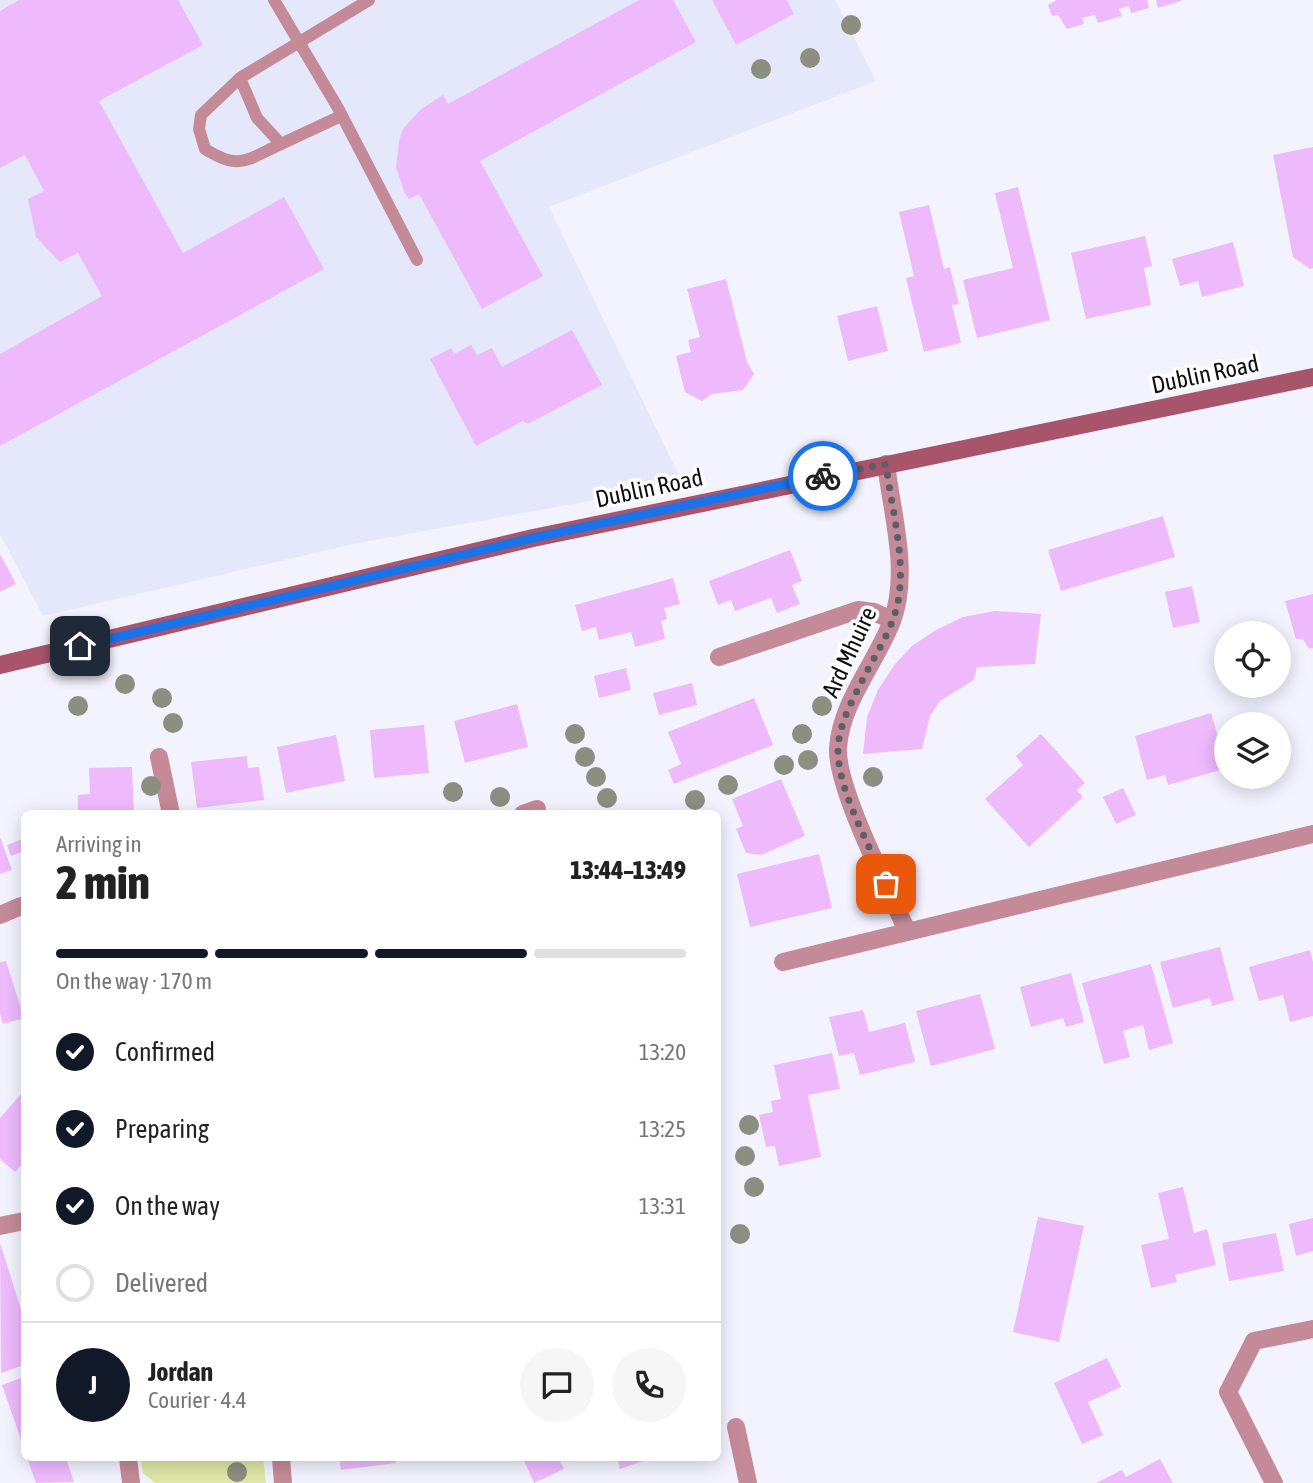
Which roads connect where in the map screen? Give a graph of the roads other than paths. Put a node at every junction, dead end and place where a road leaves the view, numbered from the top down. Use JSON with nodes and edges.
{"nodes":[{"id":1,"x":274,"y":0,"type":"edge"},
{"id":2,"x":369,"y":0,"type":"edge"},
{"id":3,"x":299,"y":39,"type":"junction"},
{"id":4,"x":240,"y":78,"type":"junction"},
{"id":5,"x":341,"y":116,"type":"junction"},
{"id":6,"x":281,"y":144,"type":"junction"},
{"id":7,"x":417,"y":260,"type":"dead end"},
{"id":8,"x":1313,"y":377,"type":"edge"},
{"id":9,"x":886,"y":464,"type":"junction"},
{"id":10,"x":892,"y":620,"type":"junction"},
{"id":11,"x":719,"y":657,"type":"dead end"},
{"id":12,"x":0,"y":665,"type":"edge"},
{"id":13,"x":159,"y":757,"type":"dead end"},
{"id":14,"x":169,"y":810,"type":"edge"},
{"id":15,"x":1313,"y":834,"type":"edge"},
{"id":16,"x":21,"y":906,"type":"dead end"},
{"id":17,"x":0,"y":915,"type":"edge"},
{"id":18,"x":906,"y":931,"type":"junction"},
{"id":19,"x":783,"y":961,"type":"dead end"},
{"id":20,"x":21,"y":1222,"type":"edge"},
{"id":21,"x":0,"y":1226,"type":"edge"},
{"id":22,"x":1313,"y":1329,"type":"edge"},
{"id":23,"x":736,"y":1427,"type":"dead end"},
{"id":24,"x":128,"y":1461,"type":"edge"},
{"id":25,"x":281,"y":1461,"type":"edge"},
{"id":26,"x":131,"y":1483,"type":"edge"},
{"id":27,"x":283,"y":1483,"type":"edge"},
{"id":28,"x":748,"y":1483,"type":"edge"},
{"id":29,"x":1274,"y":1483,"type":"edge"}],
"edges":[{"from":1,"to":3,"type":"lane"},
{"from":2,"to":3,"type":"lane"},
{"from":3,"to":4,"type":"lane"},
{"from":3,"to":5,"type":"lane"},
{"from":4,"to":6,"type":"lane"},
{"from":4,"to":6,"type":"lane"},
{"from":5,"to":6,"type":"lane"},
{"from":5,"to":7,"type":"lane"},
{"from":8,"to":9,"type":"main road","name":"Dublin Road"},
{"from":9,"to":10,"type":"street","name":"Ard Mhuire"},
{"from":9,"to":12,"type":"main road","name":"Dublin Road"},
{"from":10,"to":11,"type":"street"},
{"from":10,"to":18,"type":"street","name":"Ard Mhuire"},
{"from":13,"to":14,"type":"street"},
{"from":15,"to":18,"type":"street"},
{"from":16,"to":17,"type":"street"},
{"from":18,"to":19,"type":"street"},
{"from":20,"to":21,"type":"street"},
{"from":22,"to":29,"type":"street"},
{"from":23,"to":28,"type":"street"},
{"from":24,"to":26,"type":"street"},
{"from":25,"to":27,"type":"street"}]}
